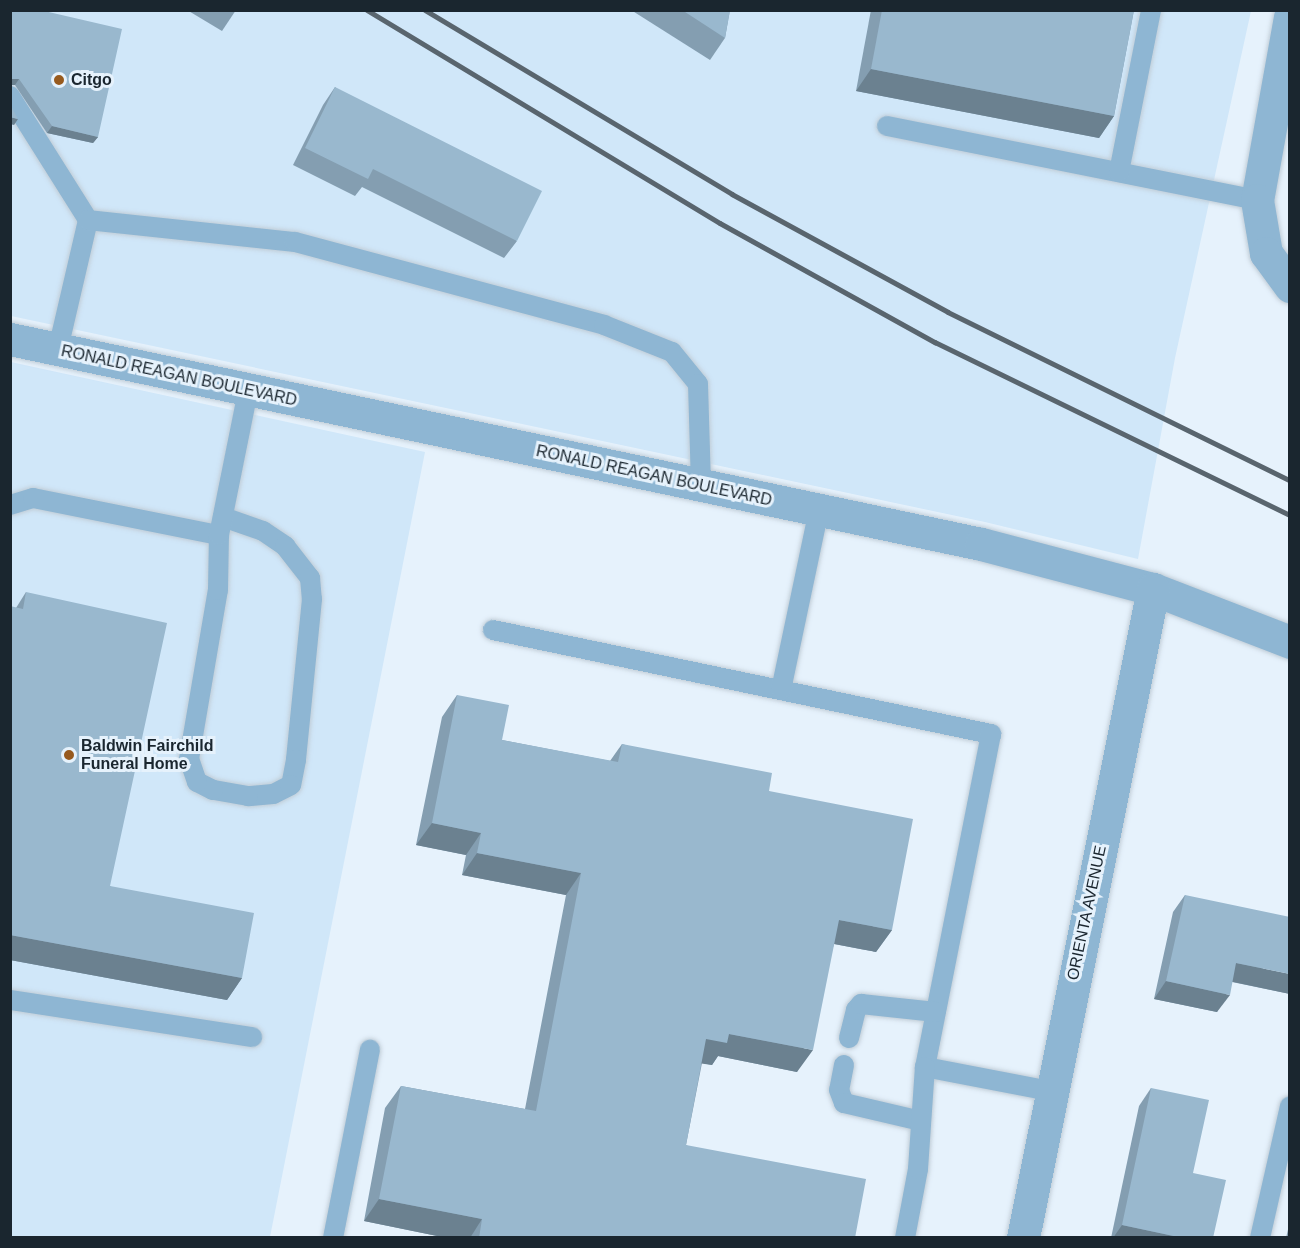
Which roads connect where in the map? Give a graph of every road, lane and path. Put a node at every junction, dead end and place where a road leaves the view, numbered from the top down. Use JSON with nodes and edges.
{"nodes":[{"id":1,"x":1151,"y":10,"type":"edge"},
{"id":2,"x":1290,"y":17,"type":"edge"},
{"id":3,"x":10,"y":96,"type":"edge"},
{"id":4,"x":887,"y":126,"type":"dead end"},
{"id":5,"x":1119,"y":172,"type":"junction"},
{"id":6,"x":1257,"y":200,"type":"junction"},
{"id":7,"x":88,"y":220,"type":"junction"},
{"id":8,"x":1290,"y":286,"type":"edge"},
{"id":9,"x":10,"y":339,"type":"edge"},
{"id":10,"x":58,"y":349,"type":"junction"},
{"id":11,"x":248,"y":391,"type":"junction"},
{"id":12,"x":701,"y":486,"type":"junction"},
{"id":13,"x":13,"y":499,"type":"edge"},
{"id":14,"x":819,"y":510,"type":"junction"},
{"id":15,"x":221,"y":526,"type":"junction"},
{"id":16,"x":1152,"y":589,"type":"junction"},
{"id":17,"x":493,"y":630,"type":"dead end"},
{"id":18,"x":1290,"y":642,"type":"edge"},
{"id":19,"x":781,"y":690,"type":"junction"},
{"id":20,"x":10,"y":1000,"type":"edge"},
{"id":21,"x":936,"y":1012,"type":"junction"},
{"id":22,"x":252,"y":1036,"type":"dead end"},
{"id":23,"x":849,"y":1038,"type":"dead end"},
{"id":24,"x":370,"y":1050,"type":"dead end"},
{"id":25,"x":844,"y":1065,"type":"dead end"},
{"id":26,"x":926,"y":1067,"type":"junction"},
{"id":27,"x":1050,"y":1091,"type":"junction"},
{"id":28,"x":1290,"y":1106,"type":"edge"},
{"id":29,"x":921,"y":1121,"type":"junction"},
{"id":30,"x":333,"y":1238,"type":"edge"},
{"id":31,"x":905,"y":1238,"type":"edge"},
{"id":32,"x":1023,"y":1238,"type":"edge"},
{"id":33,"x":1260,"y":1238,"type":"edge"}],
"edges":[{"from":1,"to":5,"type":"lane"},
{"from":2,"to":6,"type":"street"},
{"from":3,"to":7,"type":"lane"},
{"from":4,"to":5,"type":"lane"},
{"from":5,"to":6,"type":"lane"},
{"from":6,"to":8,"type":"street"},
{"from":7,"to":10,"type":"lane"},
{"from":7,"to":12,"type":"lane"},
{"from":9,"to":10,"type":"street","name":"RONALD REAGAN BOULEVARD"},
{"from":10,"to":11,"type":"street","name":"RONALD REAGAN BOULEVARD"},
{"from":11,"to":12,"type":"street","name":"RONALD REAGAN BOULEVARD"},
{"from":11,"to":15,"type":"lane"},
{"from":12,"to":14,"type":"street","name":"RONALD REAGAN BOULEVARD"},
{"from":13,"to":15,"type":"lane"},
{"from":14,"to":16,"type":"street","name":"RONALD REAGAN BOULEVARD"},
{"from":14,"to":19,"type":"lane"},
{"from":15,"to":15,"type":"lane"},
{"from":16,"to":18,"type":"street","name":"RONALD REAGAN BOULEVARD"},
{"from":16,"to":27,"type":"street","name":"ORIENTA AVENUE"},
{"from":17,"to":19,"type":"lane"},
{"from":19,"to":21,"type":"lane"},
{"from":20,"to":22,"type":"lane"},
{"from":21,"to":23,"type":"lane"},
{"from":21,"to":26,"type":"lane"},
{"from":24,"to":30,"type":"lane"},
{"from":25,"to":29,"type":"lane"},
{"from":26,"to":27,"type":"lane"},
{"from":26,"to":29,"type":"lane"},
{"from":27,"to":32,"type":"street","name":"ORIENTA AVENUE"},
{"from":28,"to":33,"type":"lane"},
{"from":29,"to":31,"type":"lane"}]}
